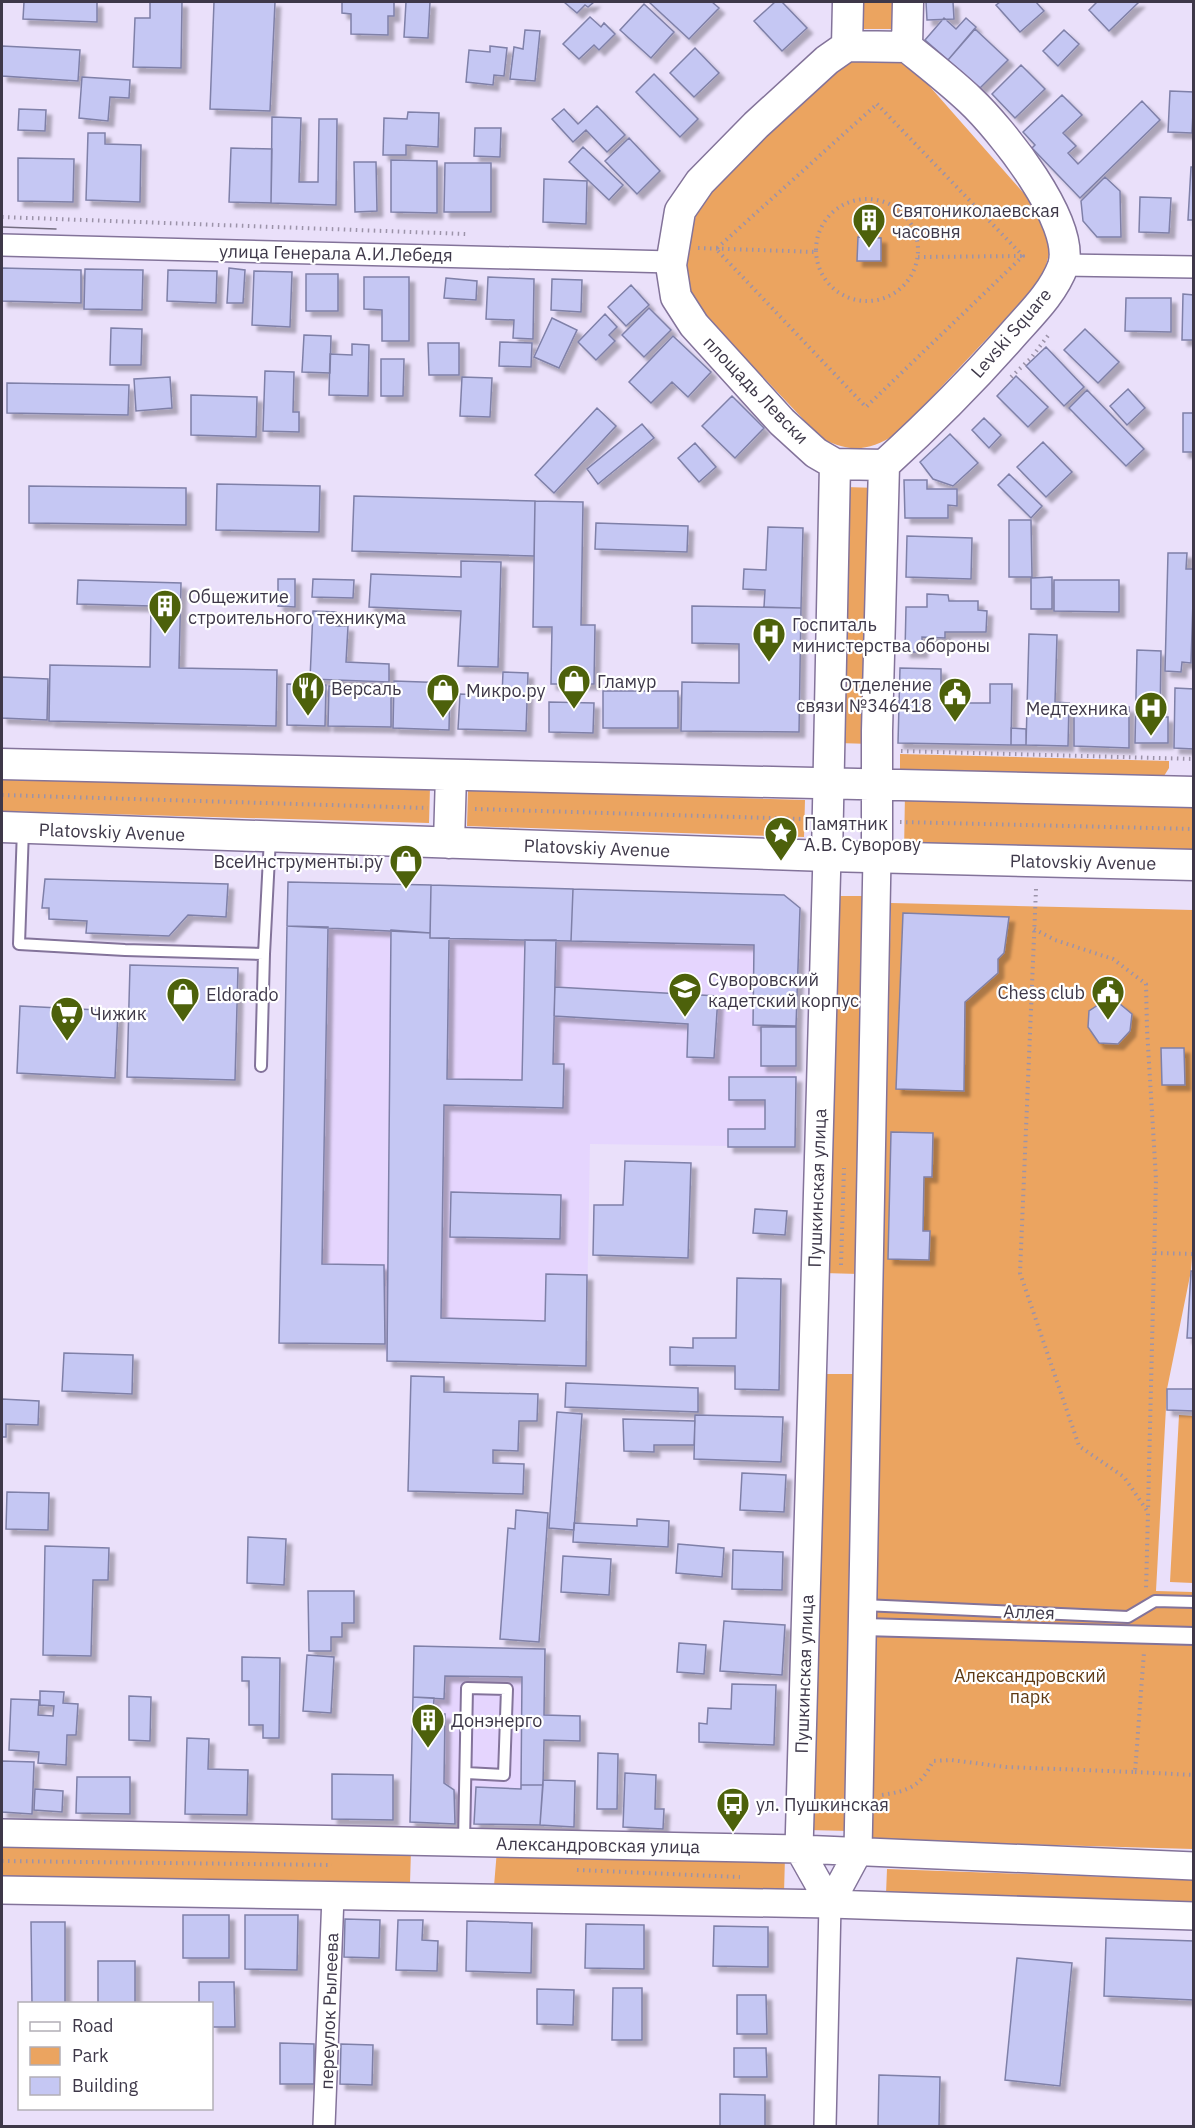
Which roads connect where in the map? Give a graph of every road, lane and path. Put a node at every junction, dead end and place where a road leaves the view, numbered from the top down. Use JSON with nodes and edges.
{"nodes":[{"id":1,"x":848,"y":2,"type":"edge"},
{"id":2,"x":908,"y":2,"type":"edge"},
{"id":3,"x":847,"y":46,"type":"junction"},
{"id":4,"x":907,"y":46,"type":"junction"},
{"id":5,"x":2,"y":245,"type":"edge"},
{"id":6,"x":1023,"y":256,"type":"junction"},
{"id":7,"x":918,"y":257,"type":"junction"},
{"id":8,"x":671,"y":262,"type":"junction"},
{"id":9,"x":1063,"y":265,"type":"junction"},
{"id":10,"x":1194,"y":267,"type":"edge"},
{"id":11,"x":1056,"y":326,"type":"dead end"},
{"id":12,"x":1006,"y":382,"type":"dead end"},
{"id":13,"x":835,"y":464,"type":"junction"},
{"id":14,"x":884,"y":465,"type":"junction"},
{"id":15,"x":877,"y":751,"type":"junction"},
{"id":16,"x":1194,"y":759,"type":"edge"},
{"id":17,"x":2,"y":764,"type":"edge"},
{"id":18,"x":451,"y":775,"type":"junction"},
{"id":19,"x":829,"y":784,"type":"junction"},
{"id":20,"x":876,"y":784,"type":"junction"},
{"id":21,"x":1194,"y":792,"type":"edge"},
{"id":22,"x":2,"y":795,"type":"edge"},
{"id":23,"x":450,"y":809,"type":"junction"},
{"id":24,"x":827,"y":820,"type":"junction"},
{"id":25,"x":877,"y":822,"type":"junction"},
{"id":26,"x":12,"y":828,"type":"edge"},
{"id":27,"x":1194,"y":829,"type":"edge"},
{"id":28,"x":270,"y":837,"type":"junction"},
{"id":29,"x":449,"y":843,"type":"junction"},
{"id":30,"x":827,"y":856,"type":"junction"},
{"id":31,"x":877,"y":857,"type":"junction"},
{"id":32,"x":1194,"y":865,"type":"edge"},
{"id":33,"x":1036,"y":889,"type":"dead end"},
{"id":34,"x":1034,"y":929,"type":"junction"},
{"id":35,"x":264,"y":954,"type":"junction"},
{"id":36,"x":261,"y":1066,"type":"dead end"},
{"id":37,"x":1155,"y":1253,"type":"junction"},
{"id":38,"x":1194,"y":1254,"type":"edge"},
{"id":39,"x":1148,"y":1512,"type":"junction"},
{"id":40,"x":1194,"y":1602,"type":"edge"},
{"id":41,"x":1145,"y":1607,"type":"junction"},
{"id":42,"x":863,"y":1616,"type":"junction"},
{"id":43,"x":1145,"y":1635,"type":"junction"},
{"id":44,"x":1194,"y":1636,"type":"edge"},
{"id":45,"x":1135,"y":1772,"type":"junction"},
{"id":46,"x":466,"y":1773,"type":"junction"},
{"id":47,"x":1194,"y":1775,"type":"edge"},
{"id":48,"x":859,"y":1800,"type":"junction"},
{"id":49,"x":2,"y":1833,"type":"edge"},
{"id":50,"x":464,"y":1842,"type":"junction"},
{"id":51,"x":799,"y":1849,"type":"junction"},
{"id":52,"x":858,"y":1852,"type":"junction"},
{"id":53,"x":2,"y":1861,"type":"edge"},
{"id":54,"x":335,"y":1865,"type":"dead end"},
{"id":55,"x":1194,"y":1866,"type":"edge"},
{"id":56,"x":576,"y":1870,"type":"dead end"},
{"id":57,"x":751,"y":1877,"type":"dead end"},
{"id":58,"x":2,"y":1890,"type":"edge"},
{"id":59,"x":333,"y":1896,"type":"junction"},
{"id":60,"x":830,"y":1904,"type":"junction"},
{"id":61,"x":1194,"y":1916,"type":"edge"},
{"id":62,"x":324,"y":2127,"type":"edge"},
{"id":63,"x":825,"y":2127,"type":"edge"}],
"edges":[{"from":1,"to":3,"type":"main road"},
{"from":2,"to":4,"type":"main road"},
{"from":3,"to":4,"type":"main road"},
{"from":3,"to":8,"type":"main road"},
{"from":4,"to":9,"type":"main road"},
{"from":5,"to":8,"type":"street","name":"улица Генерала А.И.Лебедя"},
{"from":6,"to":6,"type":"path"},
{"from":6,"to":7,"type":"path"},
{"from":7,"to":7,"type":"path"},
{"from":8,"to":13,"type":"main road","name":"площадь Левски"},
{"from":9,"to":10,"type":"street"},
{"from":9,"to":14,"type":"main road","name":"Levski Square"},
{"from":11,"to":12,"type":"path"},
{"from":13,"to":14,"type":"main road"},
{"from":13,"to":19,"type":"main road","name":"Пушкинская улица"},
{"from":14,"to":15,"type":"main road"},
{"from":15,"to":16,"type":"path"},
{"from":15,"to":20,"type":"main road"},
{"from":17,"to":18,"type":"main road"},
{"from":18,"to":19,"type":"main road"},
{"from":18,"to":23,"type":"main road"},
{"from":19,"to":20,"type":"main road"},
{"from":19,"to":24,"type":"main road","name":"Пушкинская улица"},
{"from":20,"to":21,"type":"main road"},
{"from":20,"to":25,"type":"main road"},
{"from":22,"to":23,"type":"path"},
{"from":23,"to":24,"type":"path"},
{"from":23,"to":29,"type":"main road"},
{"from":24,"to":30,"type":"main road","name":"Пушкинская улица"},
{"from":25,"to":27,"type":"path"},
{"from":25,"to":31,"type":"main road"},
{"from":26,"to":28,"type":"main road","name":"Platovskiy Avenue"},
{"from":26,"to":35,"type":"lane"},
{"from":28,"to":29,"type":"main road","name":"Platovskiy Avenue"},
{"from":28,"to":35,"type":"lane"},
{"from":29,"to":30,"type":"main road","name":"Platovskiy Avenue"},
{"from":30,"to":31,"type":"main road","name":"Platovskiy Avenue"},
{"from":30,"to":51,"type":"street","name":"Пушкинская улица"},
{"from":31,"to":32,"type":"main road","name":"Platovskiy Avenue"},
{"from":31,"to":42,"type":"street"},
{"from":33,"to":34,"type":"path"},
{"from":34,"to":37,"type":"path"},
{"from":34,"to":39,"type":"path"},
{"from":35,"to":36,"type":"lane"},
{"from":37,"to":38,"type":"path"},
{"from":37,"to":39,"type":"path"},
{"from":39,"to":41,"type":"path"},
{"from":40,"to":41,"type":"lane"},
{"from":41,"to":42,"type":"lane"},
{"from":42,"to":43,"type":"street","name":"Аллея"},
{"from":42,"to":48,"type":"street"},
{"from":43,"to":44,"type":"street","name":"Аллея"},
{"from":43,"to":45,"type":"path"},
{"from":45,"to":47,"type":"path"},
{"from":45,"to":48,"type":"path"},
{"from":46,"to":46,"type":"lane"},
{"from":46,"to":50,"type":"lane"},
{"from":48,"to":52,"type":"street"},
{"from":49,"to":50,"type":"street","name":"Александровская улица"},
{"from":50,"to":51,"type":"street","name":"Александровская улица"},
{"from":51,"to":52,"type":"street","name":"Александровская улица"},
{"from":51,"to":60,"type":"street"},
{"from":52,"to":55,"type":"street","name":"Александровская улица"},
{"from":52,"to":60,"type":"street"},
{"from":53,"to":54,"type":"path"},
{"from":56,"to":57,"type":"path"},
{"from":58,"to":59,"type":"street"},
{"from":59,"to":60,"type":"street"},
{"from":59,"to":62,"type":"street","name":"переулок Рылеева"},
{"from":60,"to":61,"type":"street"},
{"from":60,"to":63,"type":"street"}]}
